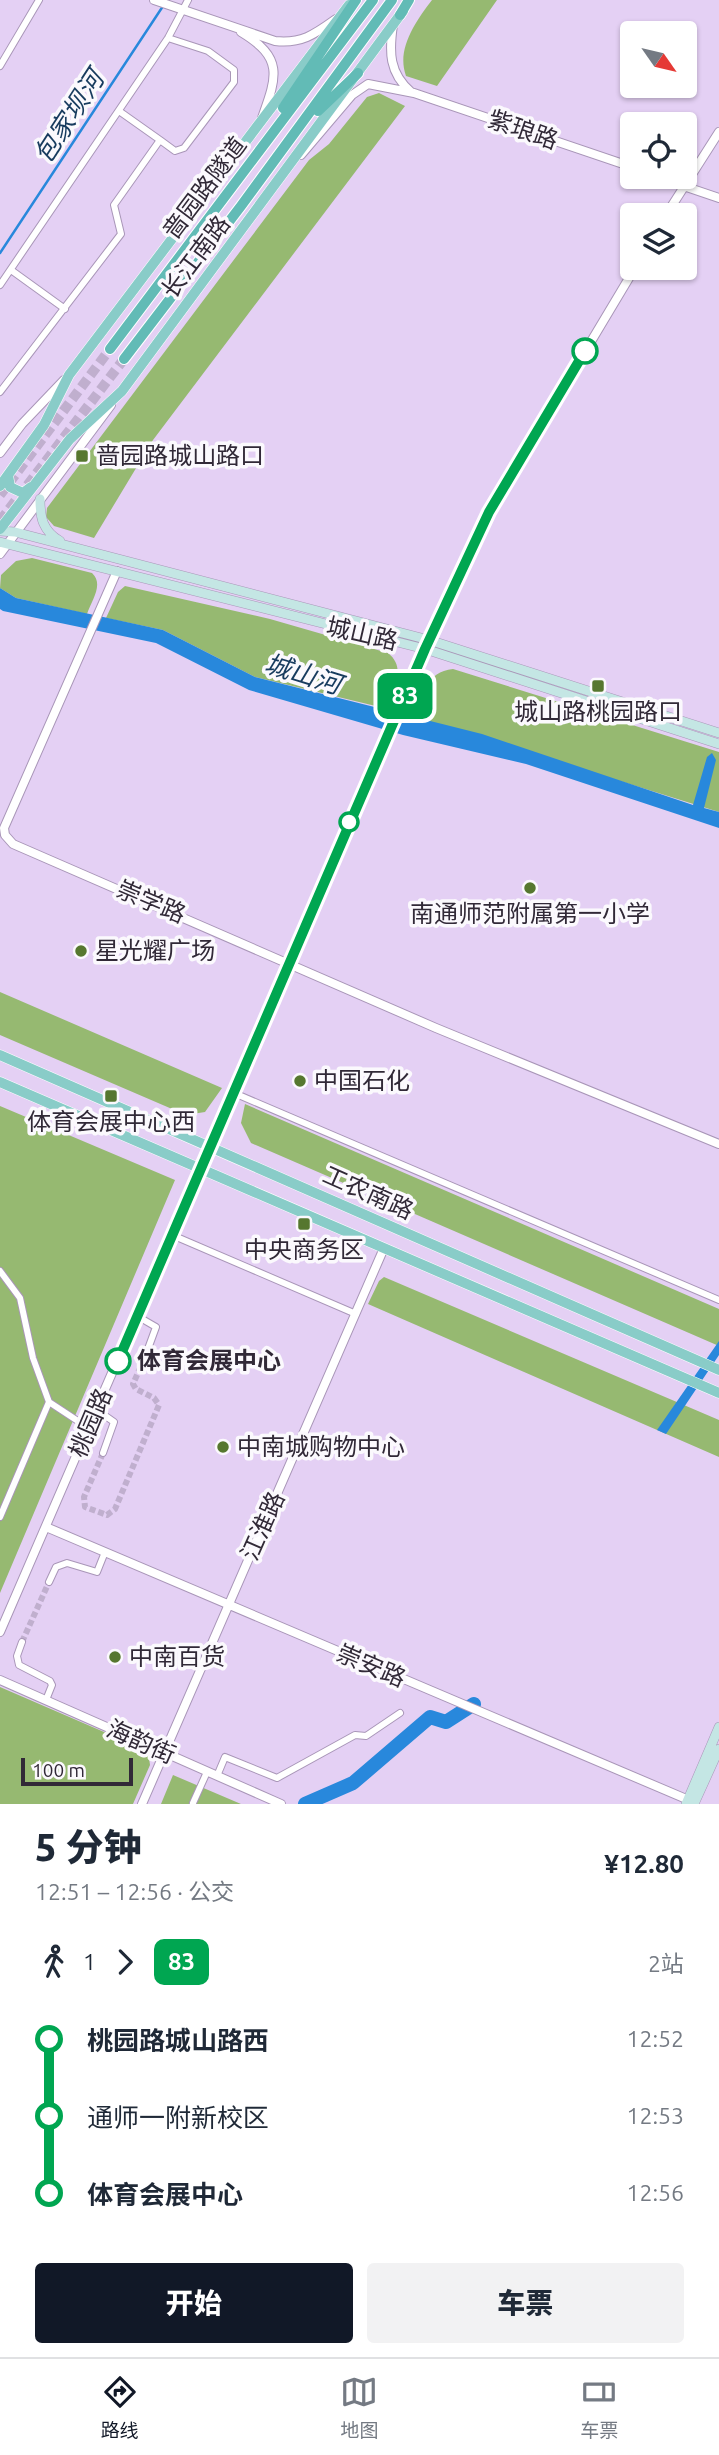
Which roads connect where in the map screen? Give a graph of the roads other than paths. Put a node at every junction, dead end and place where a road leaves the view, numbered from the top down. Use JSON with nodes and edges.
{"nodes":[{"id":1,"x":39,"y":0,"type":"edge"},
{"id":2,"x":154,"y":0,"type":"edge"},
{"id":3,"x":188,"y":0,"type":"edge"},
{"id":4,"x":355,"y":0,"type":"edge"},
{"id":5,"x":373,"y":0,"type":"edge"},
{"id":6,"x":392,"y":0,"type":"edge"},
{"id":7,"x":411,"y":0,"type":"edge"},
{"id":8,"x":182,"y":10,"type":"junction"},
{"id":9,"x":400,"y":15,"type":"joint"},
{"id":10,"x":336,"y":19,"type":"junction"},
{"id":11,"x":393,"y":25,"type":"junction"},
{"id":12,"x":233,"y":27,"type":"junction"},
{"id":13,"x":168,"y":38,"type":"junction"},
{"id":14,"x":0,"y":66,"type":"edge"},
{"id":15,"x":358,"y":73,"type":"junction"},
{"id":16,"x":414,"y":93,"type":"junction"},
{"id":17,"x":119,"y":111,"type":"junction"},
{"id":18,"x":262,"y":118,"type":"junction"},
{"id":19,"x":719,"y":132,"type":"edge"},
{"id":20,"x":160,"y":140,"type":"junction"},
{"id":21,"x":620,"y":163,"type":"edge"},
{"id":22,"x":289,"y":166,"type":"junction"},
{"id":23,"x":697,"y":167,"type":"edge"},
{"id":24,"x":690,"y":189,"type":"edge"},
{"id":25,"x":719,"y":198,"type":"edge"},
{"id":26,"x":241,"y":206,"type":"junction"},
{"id":27,"x":11,"y":270,"type":"junction"},
{"id":28,"x":628,"y":280,"type":"edge"},
{"id":29,"x":0,"y":285,"type":"edge"},
{"id":30,"x":158,"y":285,"type":"junction"},
{"id":31,"x":65,"y":309,"type":"junction"},
{"id":32,"x":110,"y":349,"type":"tunnel mouth"},
{"id":33,"x":124,"y":359,"type":"tunnel mouth"},
{"id":34,"x":69,"y":375,"type":"junction"},
{"id":35,"x":122,"y":391,"type":"junction"},
{"id":36,"x":0,"y":393,"type":"edge"},
{"id":37,"x":0,"y":453,"type":"edge"},
{"id":38,"x":8,"y":475,"type":"junction"},
{"id":39,"x":36,"y":483,"type":"junction"},
{"id":40,"x":0,"y":485,"type":"edge"},
{"id":41,"x":40,"y":499,"type":"junction"},
{"id":42,"x":0,"y":530,"type":"edge"},
{"id":43,"x":15,"y":532,"type":"junction"},
{"id":44,"x":4,"y":542,"type":"edge"},
{"id":45,"x":67,"y":546,"type":"junction"},
{"id":46,"x":0,"y":554,"type":"edge"},
{"id":47,"x":117,"y":571,"type":"junction"},
{"id":48,"x":427,"y":644,"type":"junction"},
{"id":49,"x":719,"y":733,"type":"edge"},
{"id":50,"x":719,"y":744,"type":"edge"},
{"id":51,"x":290,"y":962,"type":"junction"},
{"id":52,"x":0,"y":1055,"type":"edge"},
{"id":53,"x":0,"y":1082,"type":"edge"},
{"id":54,"x":234,"y":1093,"type":"junction"},
{"id":55,"x":719,"y":1144,"type":"edge"},
{"id":56,"x":211,"y":1148,"type":"junction"},
{"id":57,"x":201,"y":1170,"type":"junction"},
{"id":58,"x":172,"y":1236,"type":"junction"},
{"id":59,"x":384,"y":1248,"type":"junction"},
{"id":60,"x":0,"y":1271,"type":"edge"},
{"id":61,"x":719,"y":1300,"type":"edge"},
{"id":62,"x":356,"y":1314,"type":"junction"},
{"id":63,"x":137,"y":1316,"type":"junction"},
{"id":64,"x":145,"y":1357,"type":"tunnel mouth"},
{"id":65,"x":718,"y":1369,"type":"edge"},
{"id":66,"x":719,"y":1394,"type":"edge"},
{"id":67,"x":49,"y":1402,"type":"junction"},
{"id":68,"x":97,"y":1410,"type":"junction"},
{"id":69,"x":90,"y":1429,"type":"junction"},
{"id":70,"x":103,"y":1453,"type":"tunnel mouth"},
{"id":71,"x":0,"y":1517,"type":"edge"},
{"id":72,"x":46,"y":1527,"type":"junction"},
{"id":73,"x":105,"y":1552,"type":"junction"},
{"id":74,"x":49,"y":1582,"type":"tunnel mouth"},
{"id":75,"x":228,"y":1605,"type":"junction"},
{"id":76,"x":0,"y":1632,"type":"edge"},
{"id":77,"x":22,"y":1642,"type":"tunnel mouth"},
{"id":78,"x":0,"y":1680,"type":"edge"},
{"id":79,"x":46,"y":1700,"type":"junction"},
{"id":80,"x":400,"y":1713,"type":"dead end"},
{"id":81,"x":719,"y":1727,"type":"edge"},
{"id":82,"x":719,"y":1749,"type":"edge"},
{"id":83,"x":164,"y":1752,"type":"junction"},
{"id":84,"x":207,"y":1772,"type":"junction"},
{"id":85,"x":217,"y":1776,"type":"junction"},
{"id":86,"x":193,"y":1803,"type":"edge"},
{"id":87,"x":692,"y":1803,"type":"edge"},
{"id":88,"x":142,"y":1804,"type":"edge"},
{"id":89,"x":281,"y":1804,"type":"edge"}],
"edges":[{"from":1,"to":14,"type":"street"},
{"from":2,"to":8,"type":"street"},
{"from":3,"to":8,"type":"street"},
{"from":4,"to":10,"type":"main road","name":"长江南路"},
{"from":4,"to":30,"type":"highway"},
{"from":5,"to":30,"type":"highway","name":"啬园路隧道"},
{"from":6,"to":26,"type":"highway","name":"啬园路隧道"},
{"from":7,"to":9,"type":"highway"},
{"from":8,"to":12,"type":"street"},
{"from":8,"to":13,"type":"street"},
{"from":9,"to":11,"type":"main road","name":"长江南路"},
{"from":10,"to":12,"type":"street"},
{"from":10,"to":18,"type":"main road","name":"长江南路"},
{"from":11,"to":15,"type":"main road","name":"长江南路"},
{"from":11,"to":16,"type":"street"},
{"from":12,"to":18,"type":"street"},
{"from":13,"to":17,"type":"street"},
{"from":13,"to":20,"type":"street"},
{"from":15,"to":22,"type":"main road","name":"长江南路"},
{"from":15,"to":26,"type":"highway"},
{"from":16,"to":21,"type":"street","name":"紫琅路"},
{"from":16,"to":22,"type":"street","name":"紫琅路"},
{"from":17,"to":20,"type":"street"},
{"from":17,"to":27,"type":"street"},
{"from":18,"to":34,"type":"main road","name":"长江南路"},
{"from":19,"to":23,"type":"street"},
{"from":20,"to":31,"type":"street"},
{"from":22,"to":35,"type":"main road","name":"长江南路"},
{"from":24,"to":25,"type":"street"},
{"from":26,"to":33,"type":"highway","name":"啬园路隧道"},
{"from":27,"to":29,"type":"street"},
{"from":27,"to":31,"type":"street"},
{"from":28,"to":48,"type":"street","name":"桃园路"},
{"from":30,"to":32,"type":"highway","name":"啬园路隧道"},
{"from":31,"to":36,"type":"street"},
{"from":34,"to":37,"type":"street"},
{"from":34,"to":38,"type":"main road","name":"长江南路"},
{"from":35,"to":39,"type":"main road","name":"长江南路"},
{"from":35,"to":41,"type":"street"},
{"from":38,"to":39,"type":"main road"},
{"from":38,"to":40,"type":"main road","name":"长江南路"},
{"from":39,"to":42,"type":"main road","name":"长江南路"},
{"from":41,"to":43,"type":"street"},
{"from":41,"to":45,"type":"main road"},
{"from":42,"to":43,"type":"main road","name":"城山路"},
{"from":43,"to":44,"type":"street"},
{"from":43,"to":45,"type":"main road","name":"城山路"},
{"from":44,"to":46,"type":"street"},
{"from":44,"to":47,"type":"main road","name":"城山路"},
{"from":45,"to":48,"type":"main road","name":"城山路"},
{"from":47,"to":48,"type":"main road","name":"城山路"},
{"from":47,"to":51,"type":"street","name":"崇学路"},
{"from":48,"to":49,"type":"main road","name":"城山路"},
{"from":48,"to":50,"type":"main road","name":"城山路"},
{"from":48,"to":51,"type":"street","name":"桃园路"},
{"from":51,"to":54,"type":"street","name":"桃园路"},
{"from":51,"to":55,"type":"street","name":"崇学路"},
{"from":52,"to":56,"type":"main road","name":"工农南路"},
{"from":53,"to":57,"type":"main road","name":"工农南路"},
{"from":54,"to":56,"type":"street","name":"桃园路"},
{"from":54,"to":61,"type":"street"},
{"from":56,"to":57,"type":"street","name":"桃园路"},
{"from":56,"to":65,"type":"main road","name":"工农南路"},
{"from":57,"to":58,"type":"street","name":"桃园路"},
{"from":57,"to":59,"type":"main road","name":"工农南路"},
{"from":58,"to":62,"type":"street"},
{"from":58,"to":63,"type":"street","name":"桃园路"},
{"from":59,"to":62,"type":"street","name":"江淮路"},
{"from":59,"to":66,"type":"main road","name":"工农南路"},
{"from":60,"to":67,"type":"street"},
{"from":62,"to":75,"type":"street","name":"江淮路"},
{"from":63,"to":64,"type":"street"},
{"from":63,"to":68,"type":"street","name":"桃园路"},
{"from":67,"to":69,"type":"street"},
{"from":67,"to":71,"type":"street"},
{"from":68,"to":69,"type":"street","name":"桃园路"},
{"from":68,"to":70,"type":"street"},
{"from":69,"to":72,"type":"street","name":"桃园路"},
{"from":72,"to":73,"type":"street","name":"崇安路"},
{"from":72,"to":76,"type":"street","name":"桃园路"},
{"from":73,"to":74,"type":"street"},
{"from":73,"to":75,"type":"street","name":"崇安路"},
{"from":75,"to":83,"type":"street","name":"江淮路"},
{"from":75,"to":87,"type":"street","name":"崇安路"},
{"from":77,"to":79,"type":"street"},
{"from":78,"to":79,"type":"street","name":"海韵街"},
{"from":79,"to":83,"type":"street","name":"海韵街"},
{"from":80,"to":85,"type":"street"},
{"from":81,"to":87,"type":"main road"},
{"from":82,"to":87,"type":"main road"},
{"from":83,"to":84,"type":"street","name":"海韵街"},
{"from":83,"to":88,"type":"street","name":"江淮路"},
{"from":84,"to":85,"type":"street","name":"海韵街"},
{"from":84,"to":86,"type":"street"},
{"from":85,"to":89,"type":"street","name":"海韵街"}]}
